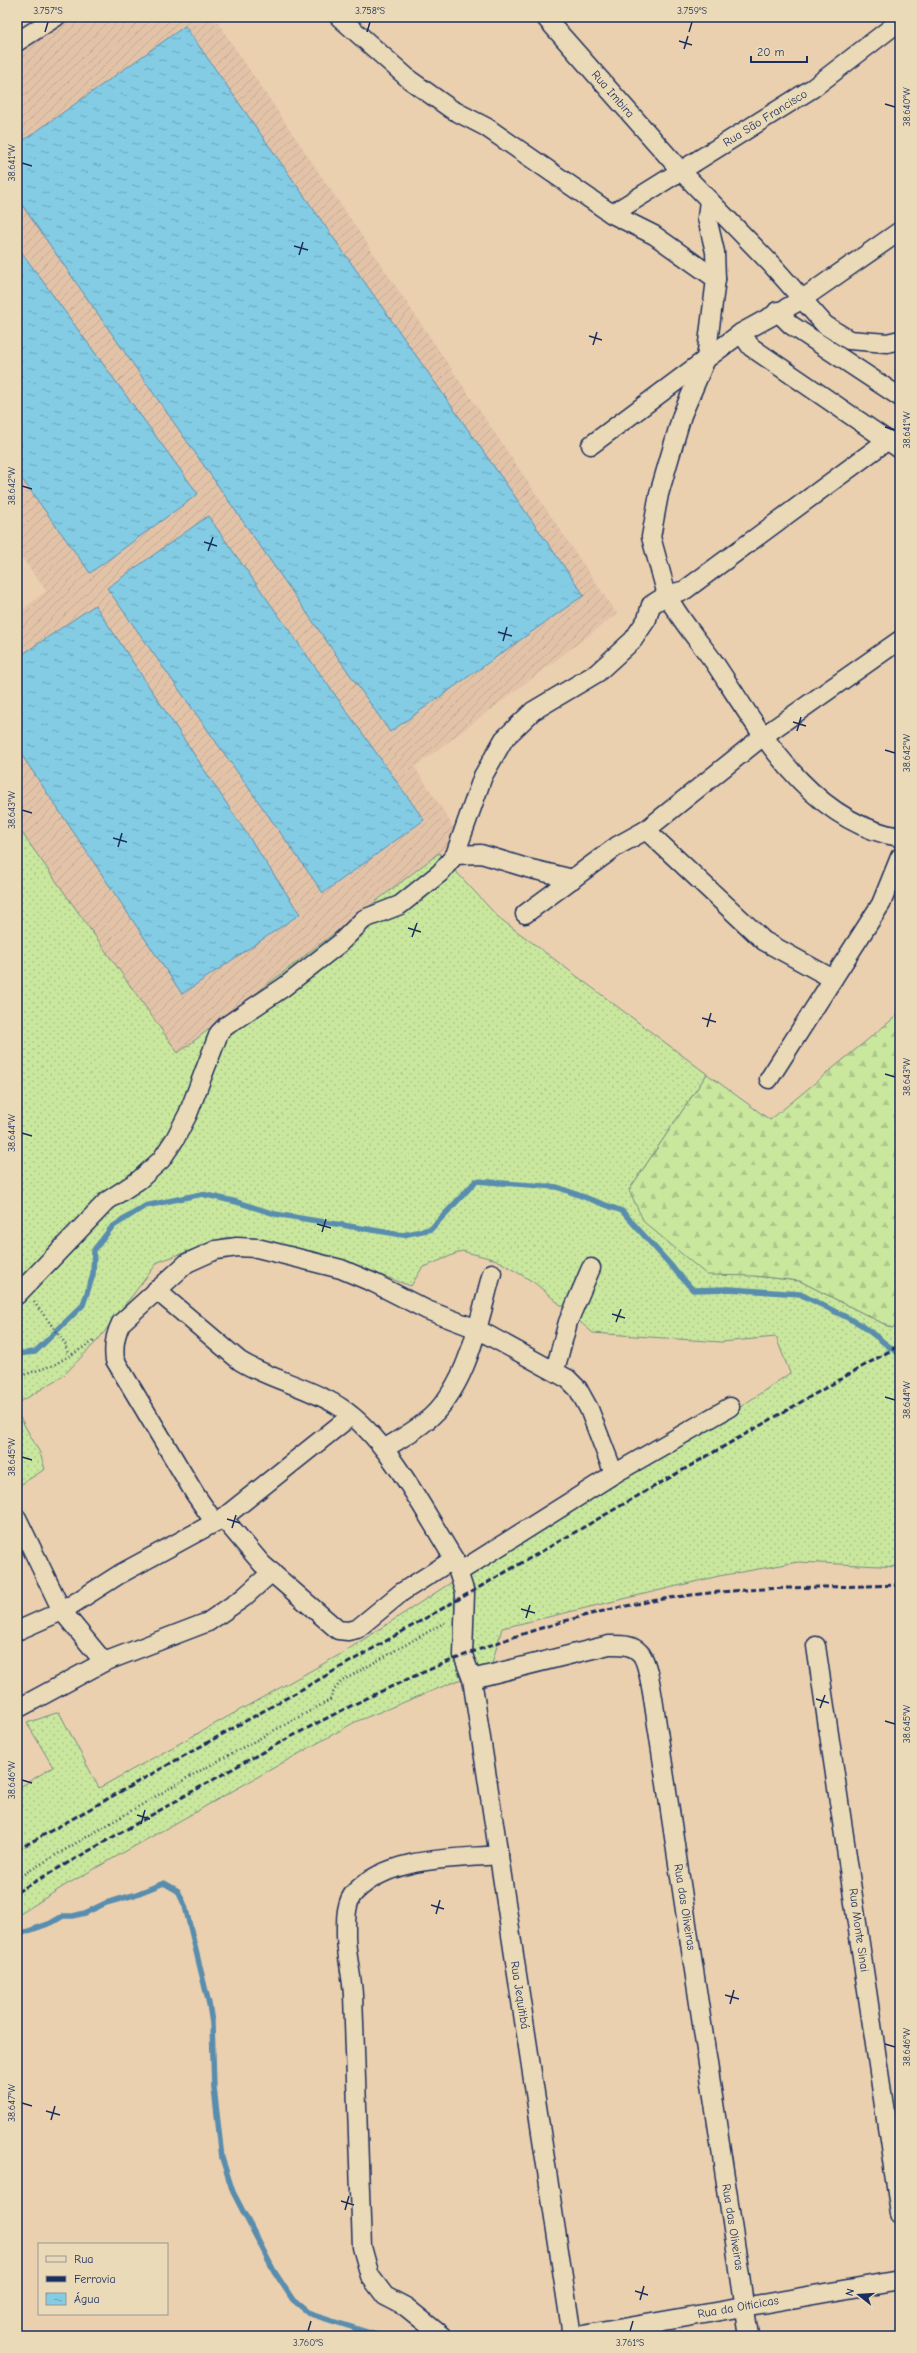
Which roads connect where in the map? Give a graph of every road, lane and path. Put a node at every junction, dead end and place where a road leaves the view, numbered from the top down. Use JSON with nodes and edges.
{"nodes":[{"id":1,"x":56,"y":17,"type":"edge"},
{"id":2,"x":339,"y":17,"type":"edge"},
{"id":3,"x":545,"y":17,"type":"edge"},
{"id":4,"x":900,"y":21,"type":"edge"},
{"id":5,"x":17,"y":42,"type":"edge"},
{"id":6,"x":681,"y":171,"type":"junction"},
{"id":7,"x":709,"y":200,"type":"junction"},
{"id":8,"x":619,"y":210,"type":"junction"},
{"id":9,"x":900,"y":231,"type":"edge"},
{"id":10,"x":716,"y":279,"type":"junction"},
{"id":11,"x":801,"y":300,"type":"junction"},
{"id":12,"x":777,"y":311,"type":"junction"},
{"id":13,"x":741,"y":333,"type":"junction"},
{"id":14,"x":900,"y":340,"type":"edge"},
{"id":15,"x":706,"y":359,"type":"junction"},
{"id":16,"x":900,"y":397,"type":"edge"},
{"id":17,"x":894,"y":444,"type":"edge"},
{"id":18,"x":591,"y":445,"type":"dead end"},
{"id":19,"x":667,"y":595,"type":"junction"},
{"id":20,"x":900,"y":640,"type":"edge"},
{"id":21,"x":762,"y":737,"type":"junction"},
{"id":22,"x":646,"y":830,"type":"junction"},
{"id":23,"x":900,"y":837,"type":"edge"},
{"id":24,"x":455,"y":855,"type":"junction"},
{"id":25,"x":900,"y":857,"type":"edge"},
{"id":26,"x":573,"y":879,"type":"junction"},
{"id":27,"x":525,"y":914,"type":"dead end"},
{"id":28,"x":833,"y":979,"type":"junction"},
{"id":29,"x":769,"y":1079,"type":"dead end"},
{"id":30,"x":591,"y":1268,"type":"dead end"},
{"id":31,"x":492,"y":1273,"type":"dead end"},
{"id":32,"x":156,"y":1290,"type":"junction"},
{"id":33,"x":17,"y":1295,"type":"edge"},
{"id":34,"x":48,"y":1323,"type":"dead end"},
{"id":35,"x":476,"y":1330,"type":"junction"},
{"id":36,"x":116,"y":1333,"type":"junction"},
{"id":37,"x":68,"y":1355,"type":"junction"},
{"id":38,"x":555,"y":1370,"type":"junction"},
{"id":39,"x":17,"y":1377,"type":"edge"},
{"id":40,"x":730,"y":1407,"type":"dead end"},
{"id":41,"x":351,"y":1416,"type":"junction"},
{"id":42,"x":384,"y":1449,"type":"junction"},
{"id":43,"x":614,"y":1474,"type":"junction"},
{"id":44,"x":17,"y":1518,"type":"edge"},
{"id":45,"x":219,"y":1520,"type":"junction"},
{"id":46,"x":457,"y":1565,"type":"junction"},
{"id":47,"x":272,"y":1572,"type":"junction"},
{"id":48,"x":62,"y":1611,"type":"junction"},
{"id":49,"x":465,"y":1611,"type":"junction"},
{"id":50,"x":17,"y":1631,"type":"edge"},
{"id":51,"x":816,"y":1646,"type":"dead end"},
{"id":52,"x":104,"y":1662,"type":"junction"},
{"id":53,"x":472,"y":1679,"type":"junction"},
{"id":54,"x":17,"y":1708,"type":"edge"},
{"id":55,"x":499,"y":1855,"type":"junction"},
{"id":56,"x":17,"y":1878,"type":"edge"},
{"id":57,"x":900,"y":2214,"type":"edge"},
{"id":58,"x":900,"y":2280,"type":"edge"},
{"id":59,"x":744,"y":2306,"type":"junction"},
{"id":60,"x":442,"y":2336,"type":"edge"},
{"id":61,"x":572,"y":2336,"type":"edge"},
{"id":62,"x":577,"y":2336,"type":"edge"},
{"id":63,"x":749,"y":2336,"type":"edge"}],
"edges":[{"from":1,"to":5,"type":"street"},
{"from":2,"to":8,"type":"street"},
{"from":3,"to":6,"type":"street","name":"Rua Imbira"},
{"from":4,"to":6,"type":"street","name":"Rua São Francisco"},
{"from":6,"to":7,"type":"street","name":"Rua Imbira"},
{"from":6,"to":8,"type":"street","name":"Rua São Francisco"},
{"from":7,"to":10,"type":"street"},
{"from":7,"to":11,"type":"street","name":"Rua Imbira"},
{"from":8,"to":10,"type":"street"},
{"from":9,"to":11,"type":"street"},
{"from":10,"to":15,"type":"street"},
{"from":11,"to":12,"type":"street"},
{"from":11,"to":14,"type":"street","name":"Rua Imbira"},
{"from":12,"to":13,"type":"street"},
{"from":12,"to":16,"type":"street"},
{"from":13,"to":15,"type":"street"},
{"from":13,"to":17,"type":"street"},
{"from":15,"to":18,"type":"street"},
{"from":15,"to":19,"type":"street"},
{"from":17,"to":19,"type":"street"},
{"from":19,"to":21,"type":"street"},
{"from":19,"to":24,"type":"street"},
{"from":20,"to":21,"type":"street"},
{"from":21,"to":22,"type":"street"},
{"from":21,"to":23,"type":"street"},
{"from":22,"to":26,"type":"street"},
{"from":22,"to":28,"type":"street"},
{"from":24,"to":26,"type":"street"},
{"from":24,"to":33,"type":"street"},
{"from":25,"to":28,"type":"street"},
{"from":26,"to":27,"type":"street"},
{"from":28,"to":29,"type":"street"},
{"from":30,"to":38,"type":"street"},
{"from":31,"to":35,"type":"street"},
{"from":32,"to":35,"type":"street"},
{"from":32,"to":36,"type":"street"},
{"from":32,"to":41,"type":"street"},
{"from":34,"to":37,"type":"path"},
{"from":35,"to":38,"type":"street"},
{"from":35,"to":42,"type":"street"},
{"from":36,"to":37,"type":"path"},
{"from":36,"to":45,"type":"street"},
{"from":37,"to":39,"type":"path"},
{"from":38,"to":43,"type":"street"},
{"from":40,"to":43,"type":"street"},
{"from":41,"to":42,"type":"street"},
{"from":41,"to":45,"type":"street"},
{"from":42,"to":46,"type":"street"},
{"from":43,"to":46,"type":"street"},
{"from":44,"to":48,"type":"street"},
{"from":45,"to":47,"type":"street"},
{"from":45,"to":48,"type":"street"},
{"from":46,"to":47,"type":"street"},
{"from":46,"to":49,"type":"street"},
{"from":47,"to":52,"type":"street"},
{"from":48,"to":50,"type":"street"},
{"from":48,"to":52,"type":"street"},
{"from":49,"to":53,"type":"street","name":"Rua Jequitibá"},
{"from":49,"to":56,"type":"path"},
{"from":51,"to":57,"type":"street","name":"Rua Monte Sinai"},
{"from":52,"to":54,"type":"street"},
{"from":53,"to":55,"type":"street","name":"Rua Jequitibá"},
{"from":53,"to":59,"type":"street","name":"Rua das Oliveiras"},
{"from":55,"to":60,"type":"street"},
{"from":55,"to":61,"type":"street","name":"Rua Jequitibá"},
{"from":58,"to":59,"type":"street","name":"Rua da Oiticicas"},
{"from":59,"to":62,"type":"street","name":"Rua da Oiticicas"},
{"from":59,"to":63,"type":"street","name":"Rua das Oliveiras"}]}
